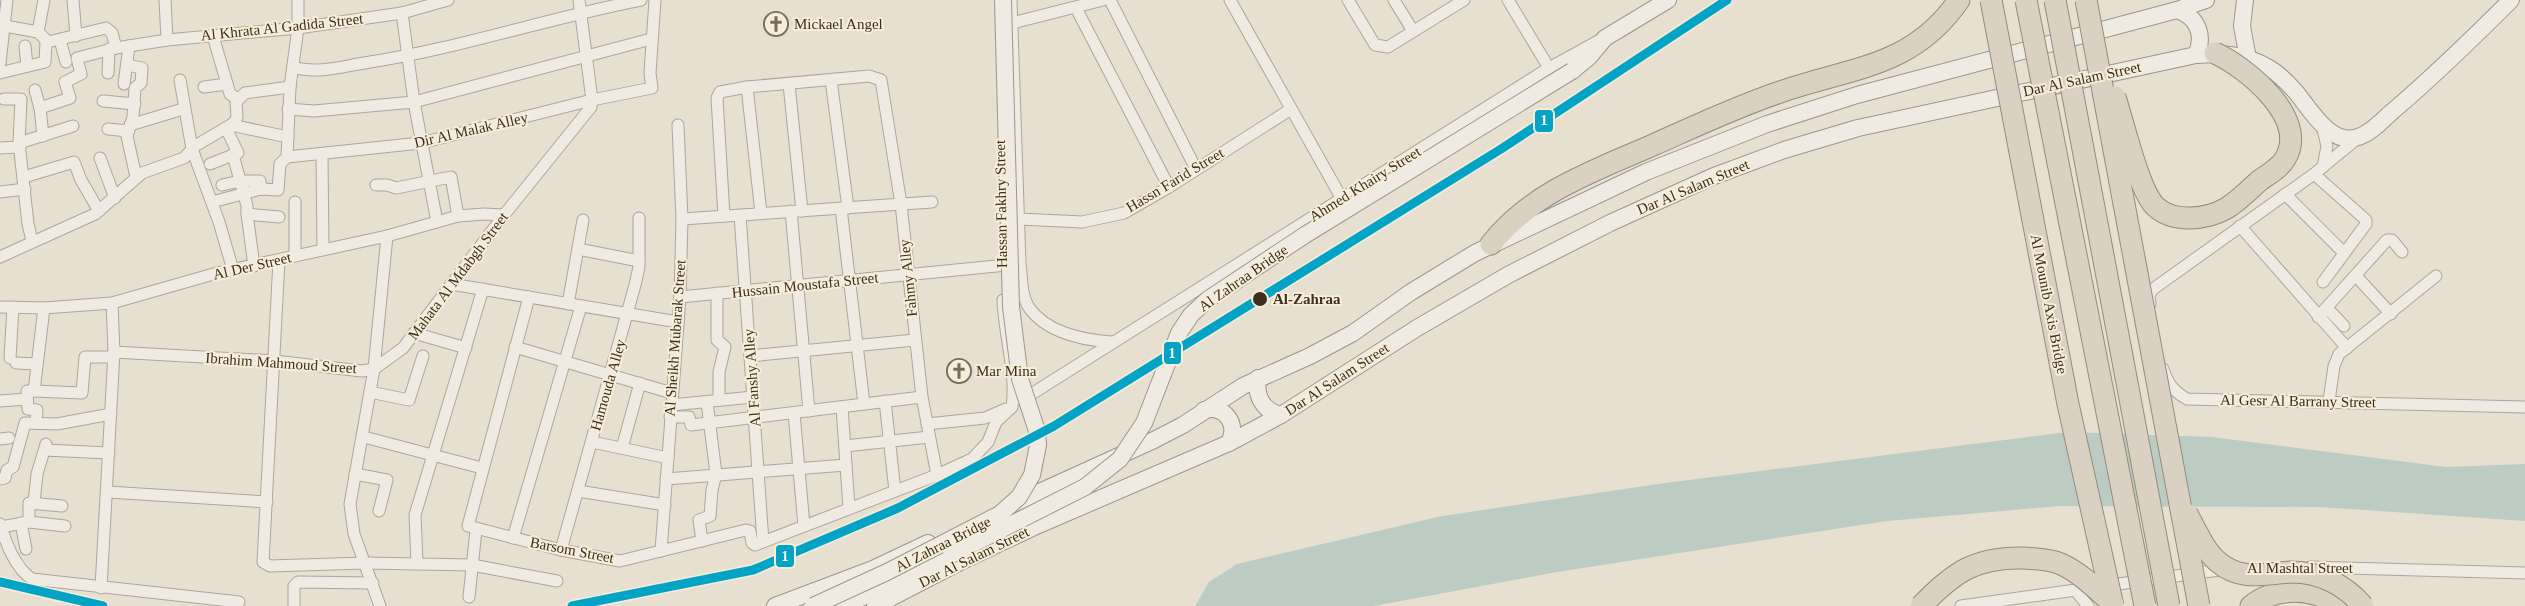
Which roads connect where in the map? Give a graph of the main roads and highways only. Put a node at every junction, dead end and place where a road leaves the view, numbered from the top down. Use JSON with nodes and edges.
{"nodes":[{"id":1,"x":1003,"y":0,"type":"edge"},
{"id":2,"x":1668,"y":0,"type":"edge"},
{"id":3,"x":1959,"y":0,"type":"edge"},
{"id":4,"x":1992,"y":0,"type":"edge"},
{"id":5,"x":2026,"y":0,"type":"edge"},
{"id":6,"x":2055,"y":0,"type":"edge"},
{"id":7,"x":2206,"y":0,"type":"edge"},
{"id":8,"x":2245,"y":0,"type":"edge"},
{"id":9,"x":2510,"y":0,"type":"edge"},
{"id":10,"x":2088,"y":7,"type":"edge"},
{"id":11,"x":2177,"y":10,"type":"junction"},
{"id":12,"x":1605,"y":38,"type":"joint"},
{"id":13,"x":2205,"y":54,"type":"junction"},
{"id":14,"x":2248,"y":59,"type":"junction"},
{"id":15,"x":1491,"y":244,"type":"junction"},
{"id":16,"x":1258,"y":378,"type":"junction"},
{"id":17,"x":1204,"y":410,"type":"junction"},
{"id":18,"x":1281,"y":415,"type":"junction"},
{"id":19,"x":1230,"y":443,"type":"junction"},
{"id":20,"x":2180,"y":502,"type":"junction"},
{"id":21,"x":2113,"y":605,"type":"edge"},
{"id":22,"x":775,"y":606,"type":"edge"},
{"id":23,"x":813,"y":606,"type":"edge"},
{"id":24,"x":844,"y":606,"type":"edge"},
{"id":25,"x":875,"y":606,"type":"edge"},
{"id":26,"x":1921,"y":606,"type":"edge"},
{"id":27,"x":2145,"y":606,"type":"edge"},
{"id":28,"x":2168,"y":606,"type":"edge"},
{"id":29,"x":2199,"y":606,"type":"edge"},
{"id":30,"x":2251,"y":606,"type":"edge"},
{"id":31,"x":2341,"y":606,"type":"edge"},
{"id":32,"x":2363,"y":606,"type":"edge"}],
"edges":[{"from":1,"to":23,"type":"main road","name":"Al Zahraa Bridge","bridge":true},
{"from":2,"to":12,"type":"main road","name":"Ahmed Khairy Street"},
{"from":3,"to":15,"type":"highway"},
{"from":4,"to":21,"type":"highway","name":"Al Mounib Axis Bridge","bridge":true},
{"from":5,"to":27,"type":"highway","bridge":true},
{"from":6,"to":28,"type":"highway","bridge":true},
{"from":7,"to":11,"type":"main road","name":"Dar Al Salam Street"},
{"from":8,"to":14,"type":"main road"},
{"from":9,"to":14,"type":"main road","name":"Dar Al Salam Street"},
{"from":10,"to":13,"type":"highway","bridge":true},
{"from":10,"to":20,"type":"highway","bridge":true},
{"from":11,"to":13,"type":"main road"},
{"from":11,"to":15,"type":"main road","name":"Dar Al Salam Street"},
{"from":12,"to":24,"type":"main road","name":"Al Zahraa Bridge","bridge":true},
{"from":13,"to":14,"type":"main road","name":"Dar Al Salam Street"},
{"from":13,"to":18,"type":"main road","name":"Dar Al Salam Street"},
{"from":15,"to":16,"type":"main road","name":"Dar Al Salam Street"},
{"from":16,"to":17,"type":"main road","name":"Dar Al Salam Street"},
{"from":16,"to":18,"type":"main road"},
{"from":17,"to":19,"type":"main road"},
{"from":17,"to":22,"type":"main road","name":"Dar Al Salam Street"},
{"from":18,"to":19,"type":"main road","name":"Dar Al Salam Street"},
{"from":19,"to":25,"type":"main road","name":"Dar Al Salam Street"},
{"from":20,"to":29,"type":"highway","bridge":true},
{"from":20,"to":32,"type":"highway","bridge":true},
{"from":21,"to":26,"type":"highway","bridge":true},
{"from":30,"to":31,"type":"highway"}]}
